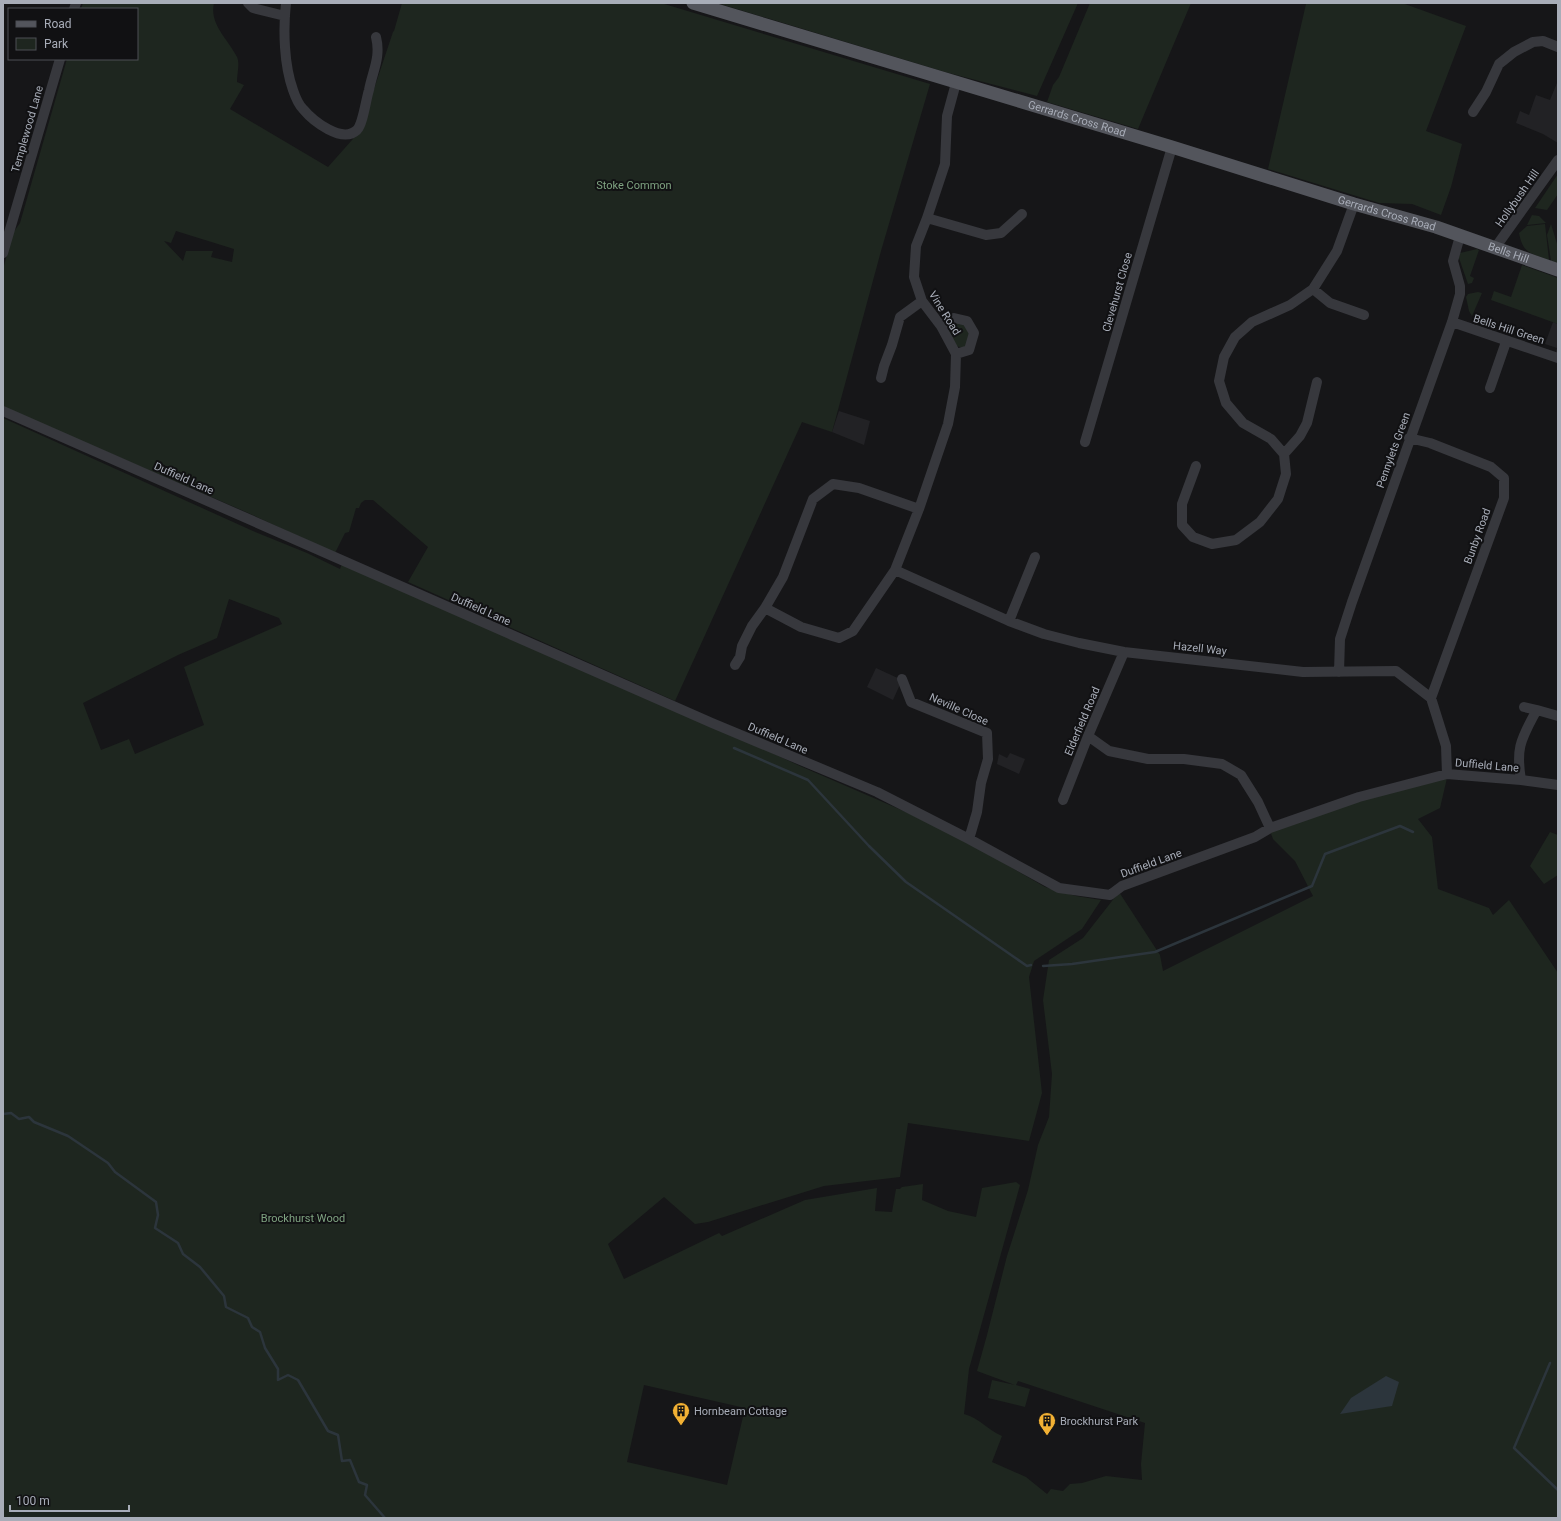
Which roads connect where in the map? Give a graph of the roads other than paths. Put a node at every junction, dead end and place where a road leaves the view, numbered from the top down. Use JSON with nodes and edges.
{"nodes":[{"id":1,"x":248,"y":3,"type":"edge"},
{"id":2,"x":286,"y":3,"type":"edge"},
{"id":3,"x":693,"y":3,"type":"edge"},
{"id":4,"x":285,"y":16,"type":"junction"},
{"id":5,"x":376,"y":36,"type":"dead end"},
{"id":6,"x":1558,"y":47,"type":"edge"},
{"id":7,"x":60,"y":60,"type":"edge"},
{"id":8,"x":956,"y":82,"type":"junction"},
{"id":9,"x":1473,"y":112,"type":"dead end"},
{"id":10,"x":1172,"y":147,"type":"junction"},
{"id":11,"x":1558,"y":160,"type":"edge"},
{"id":12,"x":1354,"y":204,"type":"junction"},
{"id":13,"x":1022,"y":214,"type":"dead end"},
{"id":14,"x":927,"y":218,"type":"junction"},
{"id":15,"x":1460,"y":236,"type":"junction"},
{"id":16,"x":1495,"y":248,"type":"junction"},
{"id":17,"x":3,"y":252,"type":"edge"},
{"id":18,"x":1558,"y":270,"type":"edge"},
{"id":19,"x":1313,"y":289,"type":"junction"},
{"id":20,"x":922,"y":301,"type":"junction"},
{"id":21,"x":1364,"y":315,"type":"dead end"},
{"id":22,"x":1452,"y":322,"type":"junction"},
{"id":23,"x":941,"y":326,"type":"junction"},
{"id":24,"x":1506,"y":342,"type":"junction"},
{"id":25,"x":956,"y":354,"type":"junction"},
{"id":26,"x":1558,"y":358,"type":"edge"},
{"id":27,"x":881,"y":378,"type":"dead end"},
{"id":28,"x":1317,"y":382,"type":"dead end"},
{"id":29,"x":1490,"y":388,"type":"dead end"},
{"id":30,"x":3,"y":411,"type":"edge"},
{"id":31,"x":1409,"y":438,"type":"junction"},
{"id":32,"x":1085,"y":442,"type":"dead end"},
{"id":33,"x":1284,"y":454,"type":"junction"},
{"id":34,"x":1196,"y":466,"type":"dead end"},
{"id":35,"x":919,"y":509,"type":"junction"},
{"id":36,"x":1035,"y":557,"type":"dead end"},
{"id":37,"x":895,"y":570,"type":"junction"},
{"id":38,"x":765,"y":608,"type":"junction"},
{"id":39,"x":1009,"y":621,"type":"junction"},
{"id":40,"x":1124,"y":652,"type":"junction"},
{"id":41,"x":735,"y":665,"type":"dead end"},
{"id":42,"x":1338,"y":672,"type":"junction"},
{"id":43,"x":902,"y":679,"type":"dead end"},
{"id":44,"x":1431,"y":698,"type":"junction"},
{"id":45,"x":1524,"y":707,"type":"dead end"},
{"id":46,"x":1537,"y":710,"type":"junction"},
{"id":47,"x":1558,"y":716,"type":"edge"},
{"id":48,"x":1088,"y":736,"type":"junction"},
{"id":49,"x":1447,"y":774,"type":"junction"},
{"id":50,"x":1521,"y":780,"type":"junction"},
{"id":51,"x":1558,"y":785,"type":"edge"},
{"id":52,"x":1063,"y":800,"type":"dead end"},
{"id":53,"x":1270,"y":828,"type":"junction"},
{"id":54,"x":969,"y":839,"type":"junction"}],
"edges":[{"from":1,"to":4,"type":"street"},
{"from":2,"to":4,"type":"street"},
{"from":3,"to":8,"type":"main road","name":"Gerrards Cross Road"},
{"from":4,"to":5,"type":"street"},
{"from":6,"to":9,"type":"street"},
{"from":7,"to":17,"type":"street","name":"Templewood Lane"},
{"from":8,"to":10,"type":"main road","name":"Gerrards Cross Road"},
{"from":8,"to":14,"type":"street","name":"Vine Road"},
{"from":10,"to":12,"type":"main road","name":"Gerrards Cross Road"},
{"from":10,"to":32,"type":"street","name":"Clevehurst Close"},
{"from":11,"to":16,"type":"street","name":"Hollybush Hill"},
{"from":12,"to":15,"type":"main road","name":"Gerrards Cross Road"},
{"from":12,"to":19,"type":"street"},
{"from":13,"to":14,"type":"street"},
{"from":14,"to":20,"type":"street","name":"Vine Road"},
{"from":15,"to":16,"type":"main road","name":"Bells Hill"},
{"from":15,"to":22,"type":"street","name":"Pennylets Green"},
{"from":16,"to":18,"type":"main road","name":"Bells Hill"},
{"from":19,"to":21,"type":"street"},
{"from":19,"to":33,"type":"street"},
{"from":20,"to":23,"type":"street","name":"Vine Road"},
{"from":20,"to":27,"type":"street"},
{"from":22,"to":24,"type":"street","name":"Bells Hill Green"},
{"from":22,"to":31,"type":"street","name":"Pennylets Green"},
{"from":23,"to":25,"type":"street","name":"Vine Road"},
{"from":23,"to":25,"type":"street"},
{"from":24,"to":26,"type":"street","name":"Bells Hill Green"},
{"from":24,"to":29,"type":"street"},
{"from":25,"to":35,"type":"street","name":"Vine Road"},
{"from":28,"to":33,"type":"street"},
{"from":30,"to":54,"type":"street","name":"Duffield Lane"},
{"from":31,"to":42,"type":"street","name":"Pennylets Green"},
{"from":31,"to":44,"type":"street","name":"Bunby Road"},
{"from":33,"to":34,"type":"street"},
{"from":35,"to":37,"type":"street","name":"Vine Road"},
{"from":35,"to":38,"type":"street"},
{"from":36,"to":39,"type":"street"},
{"from":37,"to":38,"type":"street","name":"Vine Road"},
{"from":37,"to":39,"type":"street","name":"Hazell Way"},
{"from":38,"to":41,"type":"street"},
{"from":39,"to":40,"type":"street","name":"Hazell Way"},
{"from":40,"to":42,"type":"street","name":"Hazell Way"},
{"from":40,"to":48,"type":"street","name":"Elderfield Road"},
{"from":42,"to":44,"type":"street","name":"Hazell Way"},
{"from":43,"to":54,"type":"street","name":"Neville Close"},
{"from":44,"to":49,"type":"street"},
{"from":45,"to":46,"type":"street"},
{"from":46,"to":47,"type":"street"},
{"from":46,"to":50,"type":"street"},
{"from":48,"to":52,"type":"street","name":"Elderfield Road"},
{"from":48,"to":53,"type":"street"},
{"from":49,"to":50,"type":"street","name":"Duffield Lane"},
{"from":49,"to":53,"type":"street","name":"Duffield Lane"},
{"from":50,"to":51,"type":"street","name":"Duffield Lane"},
{"from":53,"to":54,"type":"street","name":"Duffield Lane"}]}
